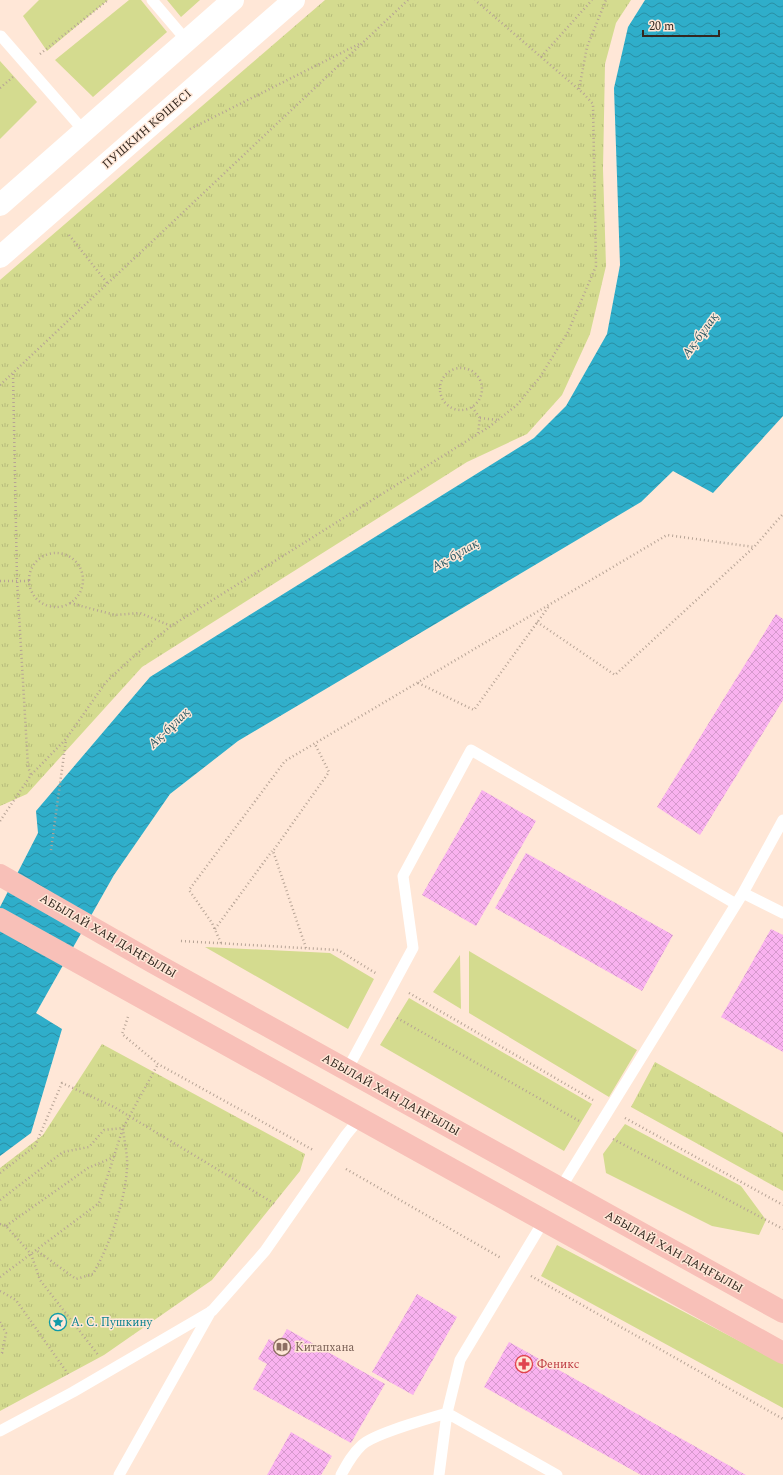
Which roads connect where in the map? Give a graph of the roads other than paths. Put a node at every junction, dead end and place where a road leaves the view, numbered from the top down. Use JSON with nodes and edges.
{"nodes":[{"id":1,"x":152,"y":0,"type":"edge"},
{"id":2,"x":233,"y":0,"type":"edge"},
{"id":3,"x":294,"y":0,"type":"edge"},
{"id":4,"x":0,"y":38,"type":"edge"},
{"id":5,"x":186,"y":41,"type":"junction"},
{"id":6,"x":84,"y":131,"type":"junction"},
{"id":7,"x":0,"y":205,"type":"edge"},
{"id":8,"x":0,"y":257,"type":"edge"},
{"id":9,"x":783,"y":820,"type":"edge"},
{"id":10,"x":0,"y":875,"type":"edge"},
{"id":11,"x":743,"y":893,"type":"junction"},
{"id":12,"x":736,"y":904,"type":"junction"},
{"id":13,"x":783,"y":913,"type":"edge"},
{"id":14,"x":0,"y":919,"type":"edge"},
{"id":15,"x":347,"y":1070,"type":"junction"},
{"id":16,"x":360,"y":1118,"type":"junction"},
{"id":17,"x":560,"y":1189,"type":"junction"},
{"id":18,"x":543,"y":1222,"type":"junction"},
{"id":19,"x":212,"y":1310,"type":"junction"},
{"id":20,"x":783,"y":1312,"type":"edge"},
{"id":21,"x":783,"y":1353,"type":"edge"},
{"id":22,"x":447,"y":1413,"type":"junction"},
{"id":23,"x":0,"y":1431,"type":"edge"},
{"id":24,"x":119,"y":1475,"type":"edge"},
{"id":25,"x":341,"y":1475,"type":"edge"},
{"id":26,"x":439,"y":1475,"type":"edge"},
{"id":27,"x":557,"y":1475,"type":"edge"}],
"edges":[{"from":1,"to":5,"type":"lane"},
{"from":2,"to":5,"type":"main road"},
{"from":3,"to":8,"type":"main road","name":"ПУШКИН КӨШЕСІ"},
{"from":4,"to":6,"type":"lane"},
{"from":5,"to":6,"type":"main road"},
{"from":6,"to":7,"type":"main road"},
{"from":9,"to":11,"type":"lane"},
{"from":10,"to":15,"type":"main road","name":"АБЫЛАЙ ХАН ДАҢҒЫЛЫ"},
{"from":11,"to":12,"type":"lane"},
{"from":11,"to":13,"type":"lane"},
{"from":12,"to":15,"type":"lane"},
{"from":12,"to":17,"type":"lane"},
{"from":14,"to":16,"type":"main road"},
{"from":15,"to":17,"type":"main road","name":"АБЫЛАЙ ХАН ДАҢҒЫЛЫ"},
{"from":16,"to":18,"type":"main road"},
{"from":16,"to":19,"type":"lane"},
{"from":17,"to":20,"type":"main road","name":"АБЫЛАЙ ХАН ДАҢҒЫЛЫ"},
{"from":18,"to":21,"type":"main road"},
{"from":18,"to":22,"type":"lane"},
{"from":19,"to":23,"type":"lane"},
{"from":19,"to":24,"type":"lane"},
{"from":22,"to":25,"type":"lane"},
{"from":22,"to":26,"type":"lane"},
{"from":22,"to":27,"type":"lane"}]}
